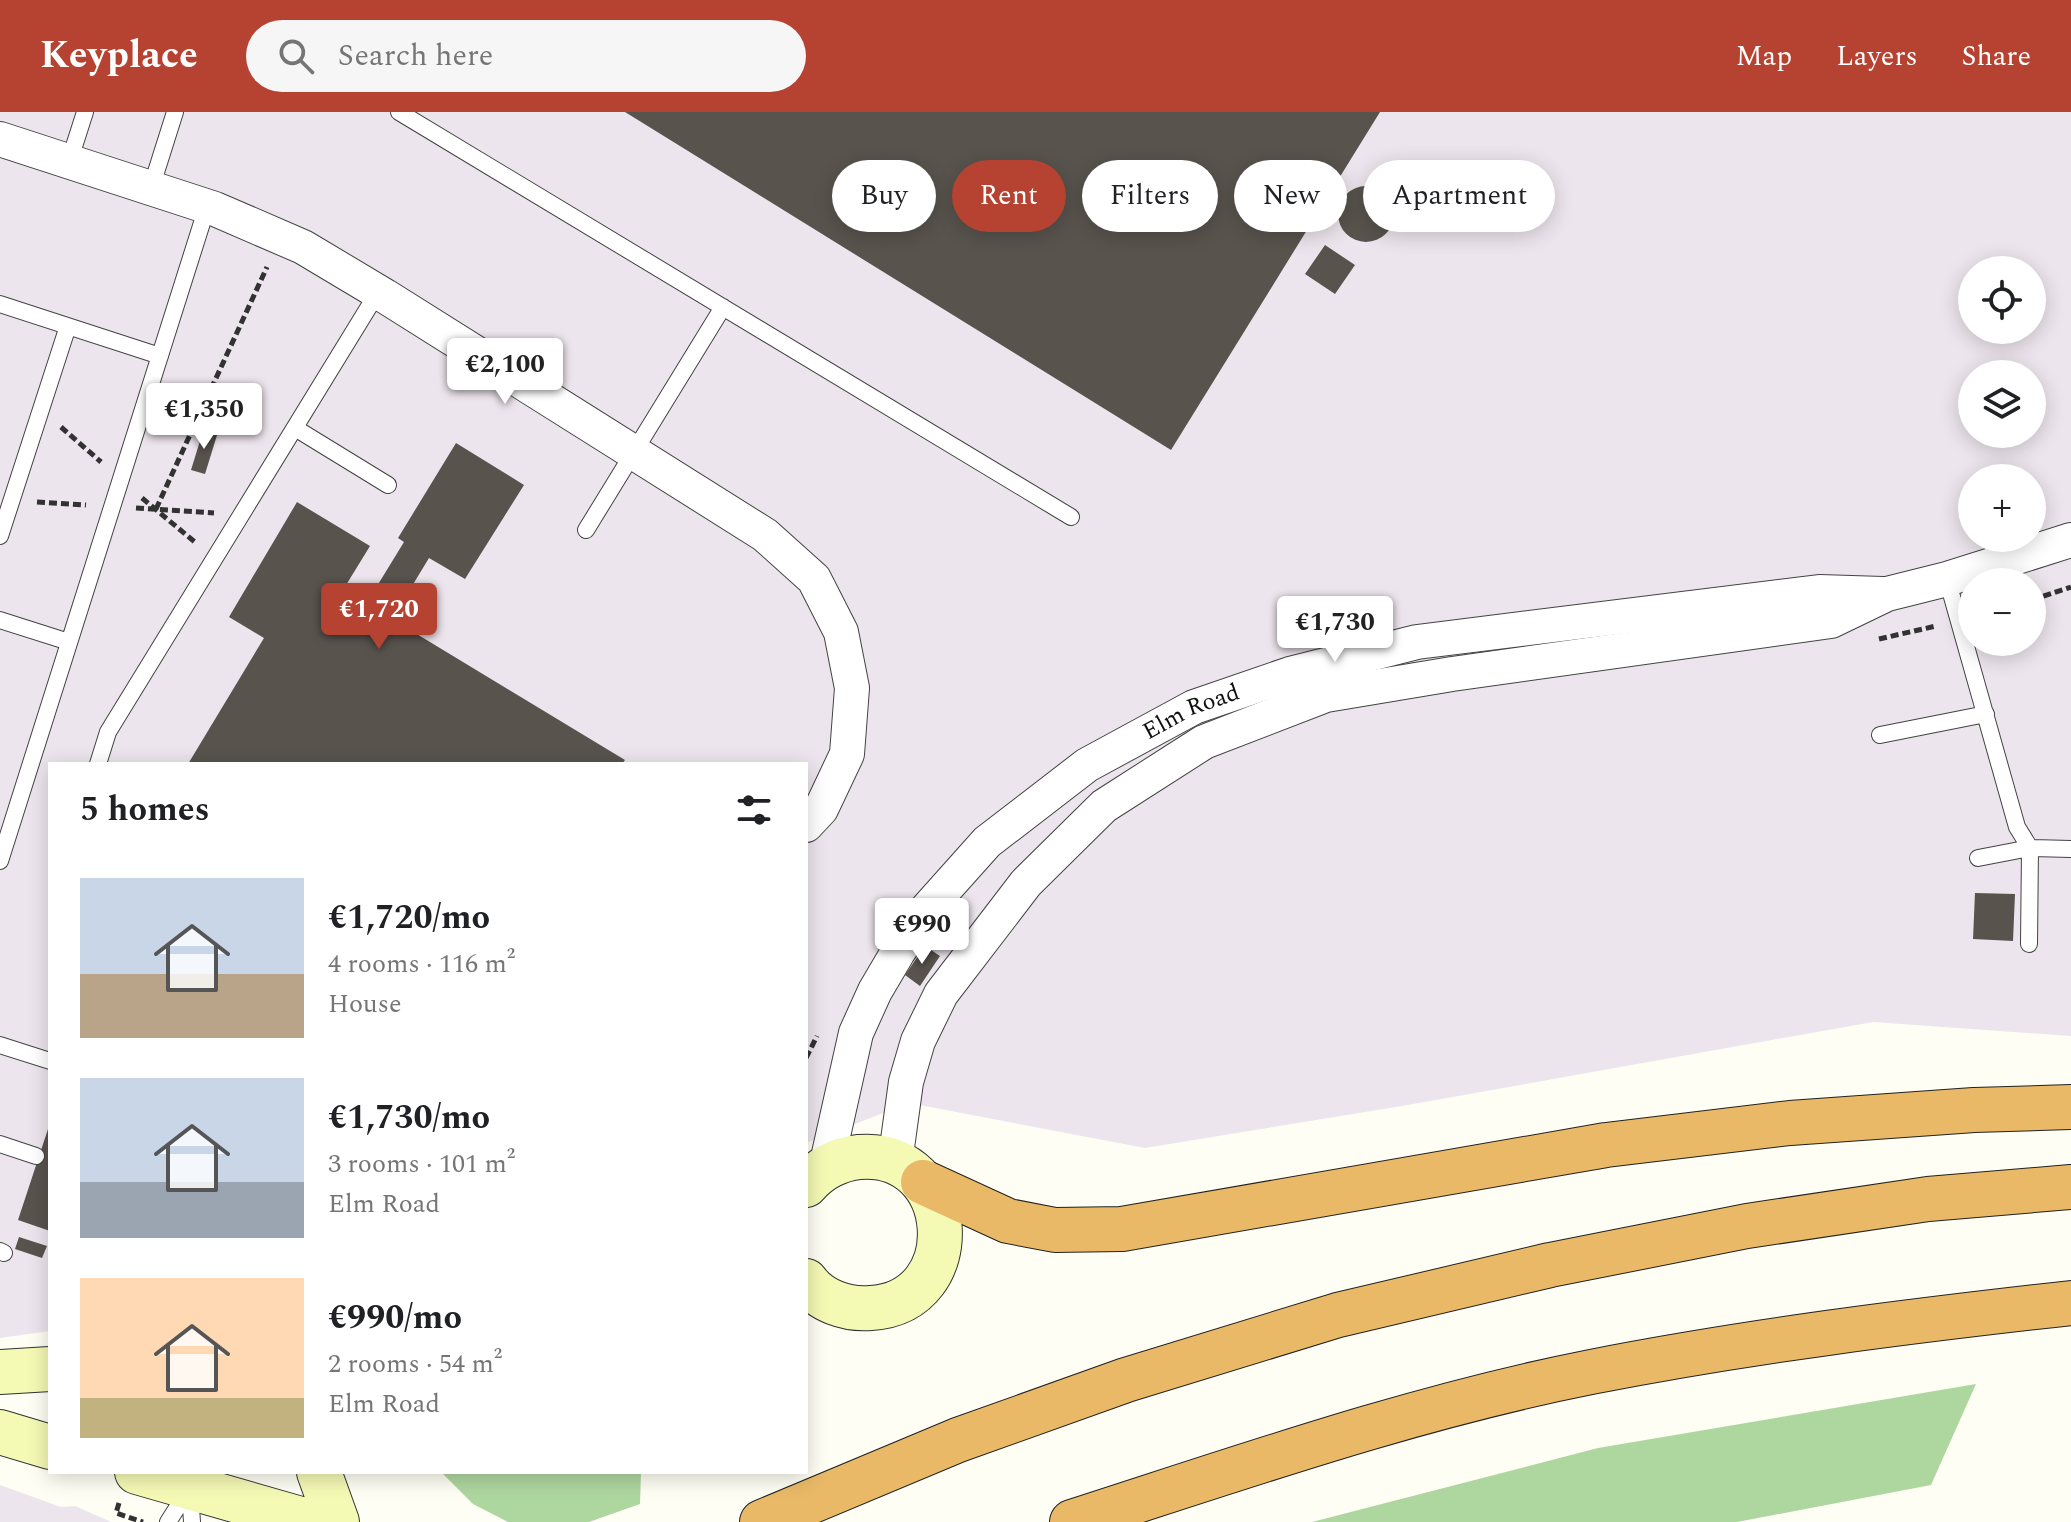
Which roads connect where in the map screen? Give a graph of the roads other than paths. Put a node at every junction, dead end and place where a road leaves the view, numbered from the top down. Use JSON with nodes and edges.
{"nodes":[{"id":1,"x":85,"y":112,"type":"edge"},
{"id":2,"x":175,"y":112,"type":"edge"},
{"id":3,"x":399,"y":112,"type":"edge"},
{"id":4,"x":0,"y":139,"type":"edge"},
{"id":5,"x":69,"y":162,"type":"junction"},
{"id":6,"x":151,"y":188,"type":"junction"},
{"id":7,"x":207,"y":207,"type":"junction"},
{"id":8,"x":378,"y":292,"type":"junction"},
{"id":9,"x":0,"y":304,"type":"edge"},
{"id":10,"x":723,"y":307,"type":"junction"},
{"id":11,"x":68,"y":326,"type":"junction"},
{"id":12,"x":160,"y":356,"type":"junction"},
{"id":13,"x":295,"y":428,"type":"junction"},
{"id":14,"x":634,"y":452,"type":"junction"},
{"id":15,"x":388,"y":485,"type":"dead end"},
{"id":16,"x":1071,"y":517,"type":"dead end"},
{"id":17,"x":586,"y":530,"type":"dead end"},
{"id":18,"x":0,"y":536,"type":"edge"},
{"id":19,"x":2071,"y":540,"type":"edge"},
{"id":20,"x":1947,"y":579,"type":"junction"},
{"id":21,"x":1887,"y":594,"type":"junction"},
{"id":22,"x":0,"y":620,"type":"edge"},
{"id":23,"x":69,"y":642,"type":"junction"},
{"id":24,"x":1986,"y":714,"type":"junction"},
{"id":25,"x":1880,"y":735,"type":"dead end"},
{"id":26,"x":99,"y":762,"type":"edge"},
{"id":27,"x":808,"y":823,"type":"edge"},
{"id":28,"x":2030,"y":848,"type":"junction"},
{"id":29,"x":2071,"y":849,"type":"edge"},
{"id":30,"x":1978,"y":858,"type":"dead end"},
{"id":31,"x":0,"y":861,"type":"edge"},
{"id":32,"x":2029,"y":944,"type":"dead end"},
{"id":33,"x":0,"y":1045,"type":"edge"},
{"id":34,"x":48,"y":1060,"type":"edge"},
{"id":35,"x":2071,"y":1107,"type":"edge"},
{"id":36,"x":0,"y":1144,"type":"edge"},
{"id":37,"x":36,"y":1156,"type":"dead end"},
{"id":38,"x":909,"y":1172,"type":"junction"},
{"id":39,"x":816,"y":1176,"type":"edge"},
{"id":40,"x":2071,"y":1187,"type":"edge"},
{"id":41,"x":815,"y":1295,"type":"edge"},
{"id":42,"x":2071,"y":1303,"type":"edge"},
{"id":43,"x":48,"y":1369,"type":"edge"},
{"id":44,"x":0,"y":1372,"type":"edge"},
{"id":45,"x":0,"y":1432,"type":"edge"},
{"id":46,"x":48,"y":1446,"type":"edge"},
{"id":47,"x":142,"y":1474,"type":"edge"},
{"id":48,"x":320,"y":1474,"type":"edge"},
{"id":49,"x":191,"y":1495,"type":"edge"},
{"id":50,"x":311,"y":1522,"type":"edge"},
{"id":51,"x":337,"y":1522,"type":"edge"},
{"id":52,"x":762,"y":1522,"type":"edge"},
{"id":53,"x":1072,"y":1522,"type":"edge"}],
"edges":[{"from":1,"to":5,"type":"lane"},
{"from":2,"to":6,"type":"lane"},
{"from":3,"to":10,"type":"lane"},
{"from":4,"to":5,"type":"street"},
{"from":5,"to":6,"type":"street"},
{"from":6,"to":7,"type":"street"},
{"from":7,"to":8,"type":"street"},
{"from":7,"to":12,"type":"lane"},
{"from":8,"to":13,"type":"lane"},
{"from":8,"to":14,"type":"street"},
{"from":9,"to":11,"type":"lane"},
{"from":10,"to":14,"type":"lane"},
{"from":10,"to":16,"type":"lane"},
{"from":11,"to":12,"type":"lane"},
{"from":11,"to":18,"type":"lane"},
{"from":12,"to":23,"type":"lane"},
{"from":13,"to":15,"type":"lane"},
{"from":13,"to":26,"type":"lane"},
{"from":14,"to":17,"type":"lane"},
{"from":14,"to":27,"type":"street"},
{"from":19,"to":20,"type":"street","name":"Elm Road"},
{"from":20,"to":21,"type":"street","name":"Elm Road"},
{"from":20,"to":24,"type":"lane"},
{"from":21,"to":38,"type":"street","name":"Elm Road"},
{"from":21,"to":39,"type":"street","name":"Elm Road"},
{"from":22,"to":23,"type":"lane"},
{"from":23,"to":31,"type":"lane"},
{"from":24,"to":25,"type":"lane"},
{"from":24,"to":28,"type":"lane"},
{"from":28,"to":29,"type":"lane"},
{"from":28,"to":30,"type":"lane"},
{"from":28,"to":32,"type":"lane"},
{"from":33,"to":34,"type":"lane"},
{"from":35,"to":38,"type":"highway"},
{"from":36,"to":37,"type":"lane"},
{"from":38,"to":39,"type":"main road"},
{"from":38,"to":41,"type":"main road"},
{"from":40,"to":52,"type":"highway"},
{"from":42,"to":53,"type":"highway"},
{"from":43,"to":44,"type":"main road"},
{"from":45,"to":46,"type":"main road"},
{"from":47,"to":49,"type":"main road"},
{"from":48,"to":51,"type":"main road"},
{"from":49,"to":50,"type":"main road"}]}
